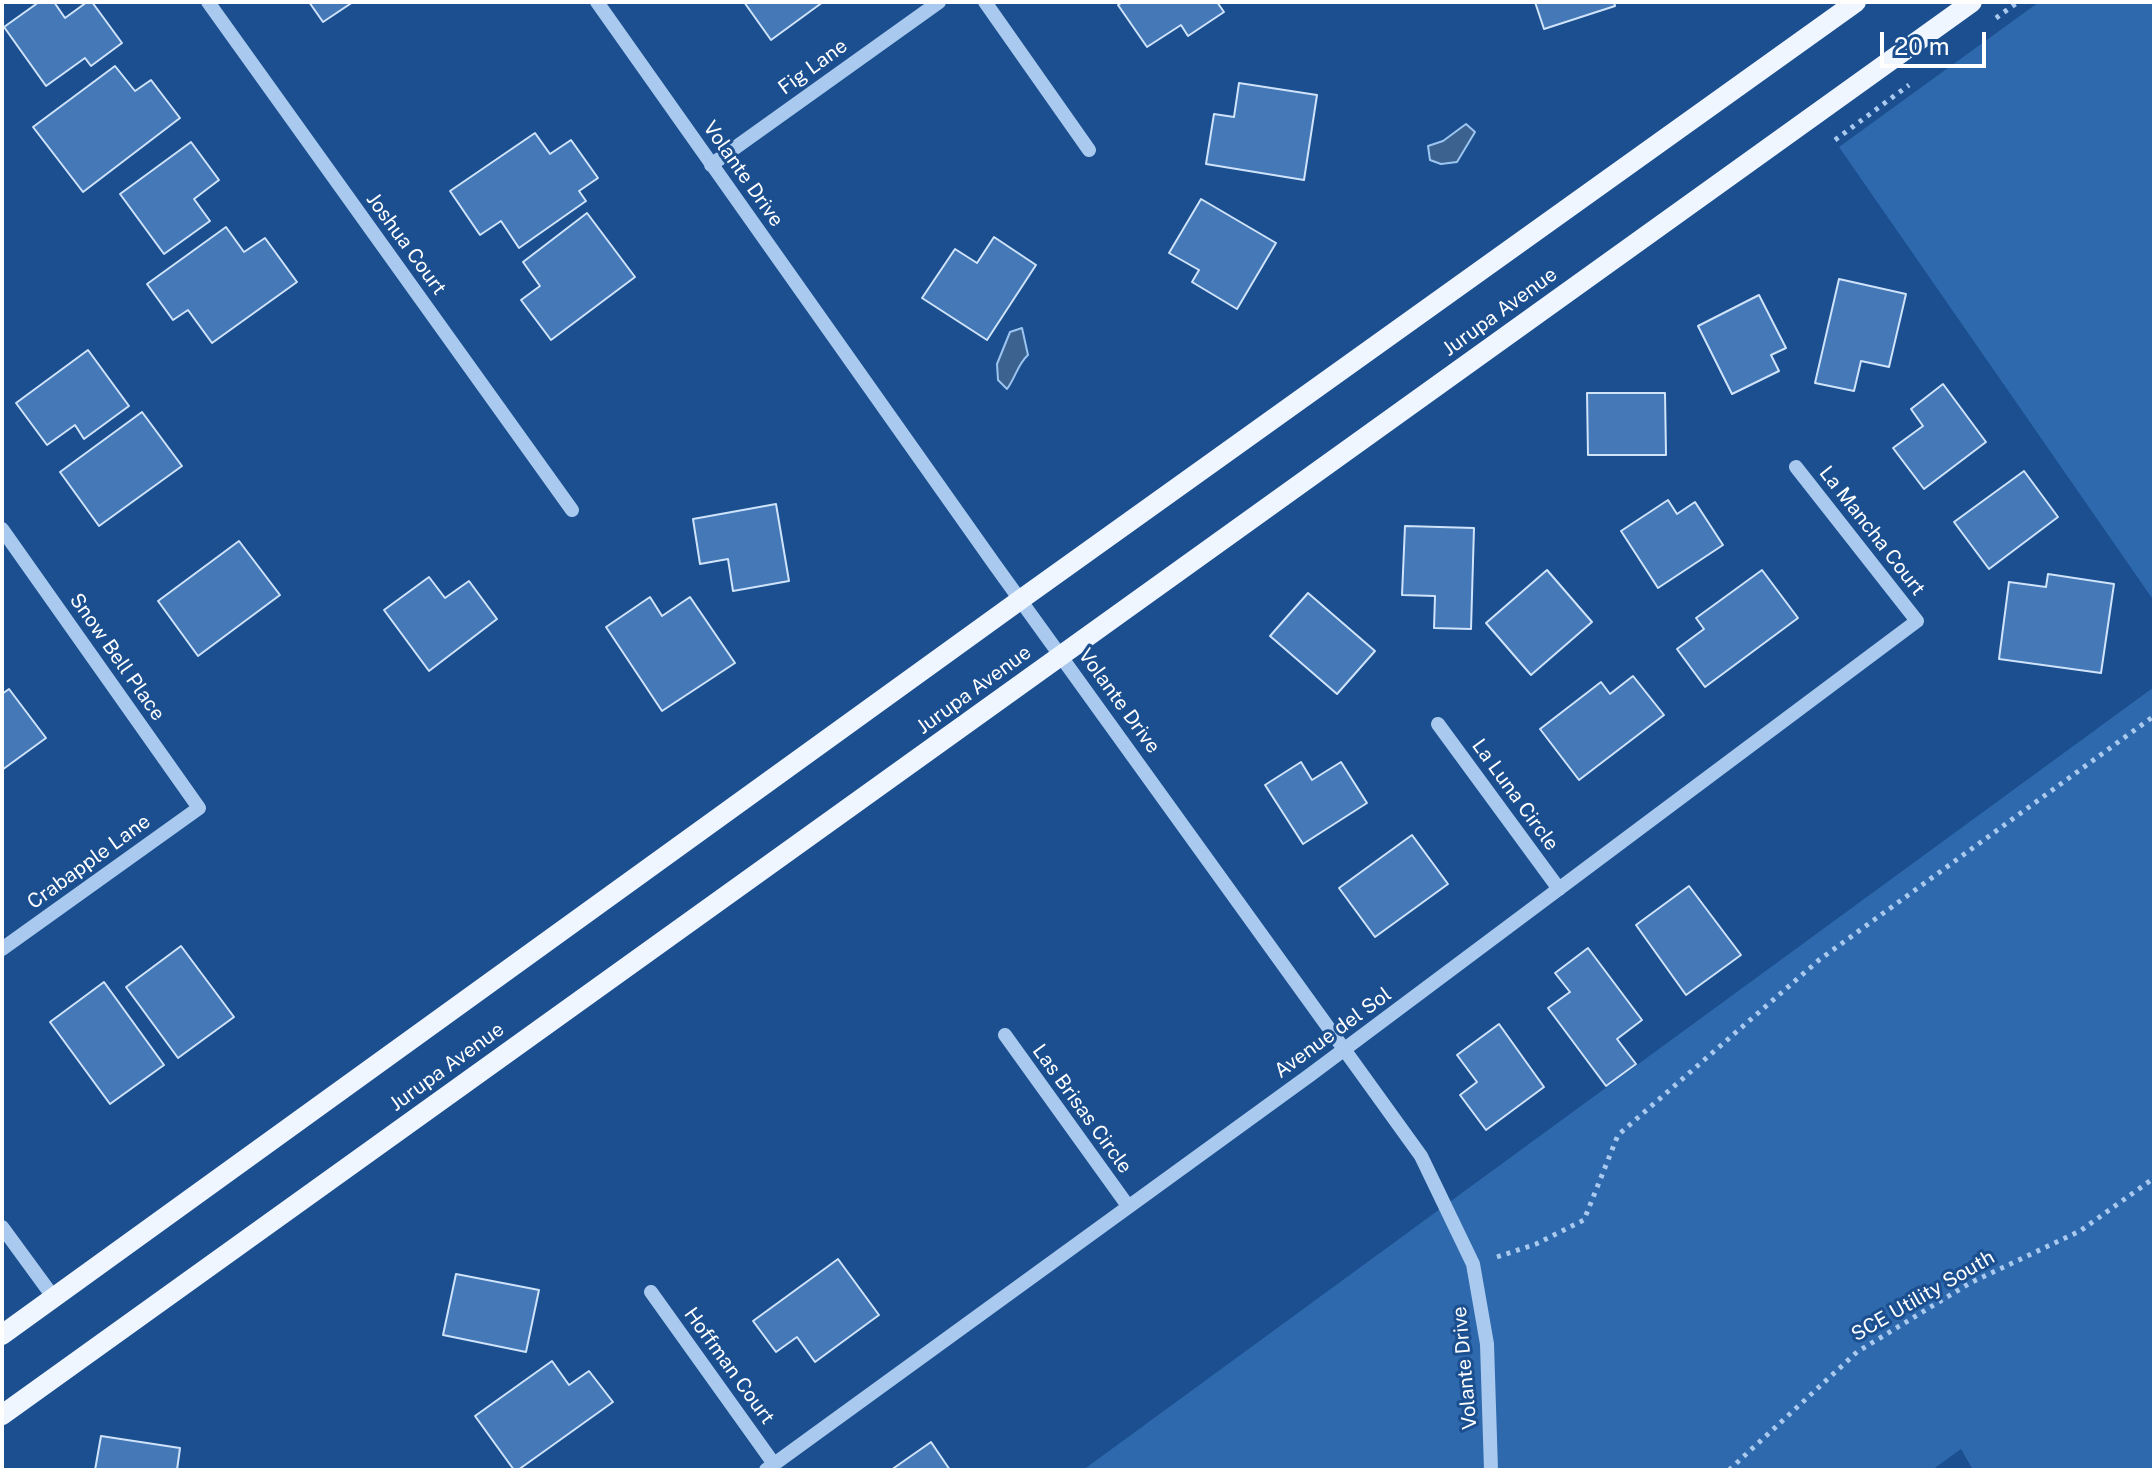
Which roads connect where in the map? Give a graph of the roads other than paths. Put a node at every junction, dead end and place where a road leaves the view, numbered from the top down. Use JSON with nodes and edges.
{"nodes":[{"id":1,"x":208,"y":2,"type":"edge"},
{"id":2,"x":597,"y":2,"type":"edge"},
{"id":3,"x":939,"y":2,"type":"edge"},
{"id":4,"x":985,"y":2,"type":"edge"},
{"id":5,"x":1856,"y":2,"type":"edge"},
{"id":6,"x":1972,"y":2,"type":"edge"},
{"id":7,"x":1089,"y":150,"type":"dead end"},
{"id":8,"x":711,"y":165,"type":"junction"},
{"id":9,"x":1796,"y":467,"type":"dead end"},
{"id":10,"x":572,"y":510,"type":"dead end"},
{"id":11,"x":2,"y":529,"type":"edge"},
{"id":12,"x":1020,"y":600,"type":"junction"},
{"id":13,"x":1917,"y":621,"type":"joint"},
{"id":14,"x":1061,"y":657,"type":"junction"},
{"id":15,"x":1438,"y":724,"type":"dead end"},
{"id":16,"x":199,"y":808,"type":"joint"},
{"id":17,"x":1559,"y":889,"type":"junction"},
{"id":18,"x":2,"y":949,"type":"edge"},
{"id":19,"x":1005,"y":1035,"type":"dead end"},
{"id":20,"x":1345,"y":1049,"type":"junction"},
{"id":21,"x":1128,"y":1206,"type":"junction"},
{"id":22,"x":2,"y":1227,"type":"edge"},
{"id":23,"x":651,"y":1292,"type":"dead end"},
{"id":24,"x":54,"y":1298,"type":"junction"},
{"id":25,"x":2,"y":1335,"type":"edge"},
{"id":26,"x":2,"y":1415,"type":"edge"},
{"id":27,"x":770,"y":1467,"type":"edge"},
{"id":28,"x":1491,"y":1470,"type":"edge"}],
"edges":[{"from":1,"to":10,"type":"street","name":"Joshua Court"},
{"from":2,"to":8,"type":"street","name":"Volante Drive"},
{"from":3,"to":8,"type":"street","name":"Fig Lane"},
{"from":4,"to":7,"type":"street"},
{"from":5,"to":12,"type":"main road"},
{"from":6,"to":14,"type":"main road","name":"Jurupa Avenue"},
{"from":8,"to":12,"type":"street","name":"Volante Drive"},
{"from":9,"to":13,"type":"street","name":"La Mancha Court"},
{"from":11,"to":16,"type":"street","name":"Snow Bell Place"},
{"from":12,"to":14,"type":"street","name":"Volante Drive"},
{"from":12,"to":24,"type":"main road"},
{"from":13,"to":17,"type":"street","name":"Avenue del Sol"},
{"from":14,"to":20,"type":"street","name":"Volante Drive"},
{"from":14,"to":26,"type":"main road","name":"Jurupa Avenue"},
{"from":15,"to":17,"type":"street","name":"La Luna Circle"},
{"from":16,"to":18,"type":"street","name":"Crabapple Lane"},
{"from":17,"to":20,"type":"street","name":"Avenue del Sol"},
{"from":19,"to":21,"type":"street","name":"Las Brisas Circle"},
{"from":20,"to":21,"type":"street","name":"Avenue del Sol"},
{"from":20,"to":28,"type":"street","name":"Volante Drive"},
{"from":21,"to":27,"type":"street","name":"Avenue del Sol"},
{"from":22,"to":24,"type":"street"},
{"from":23,"to":27,"type":"street","name":"Hoffman Court"},
{"from":24,"to":25,"type":"main road"}]}
